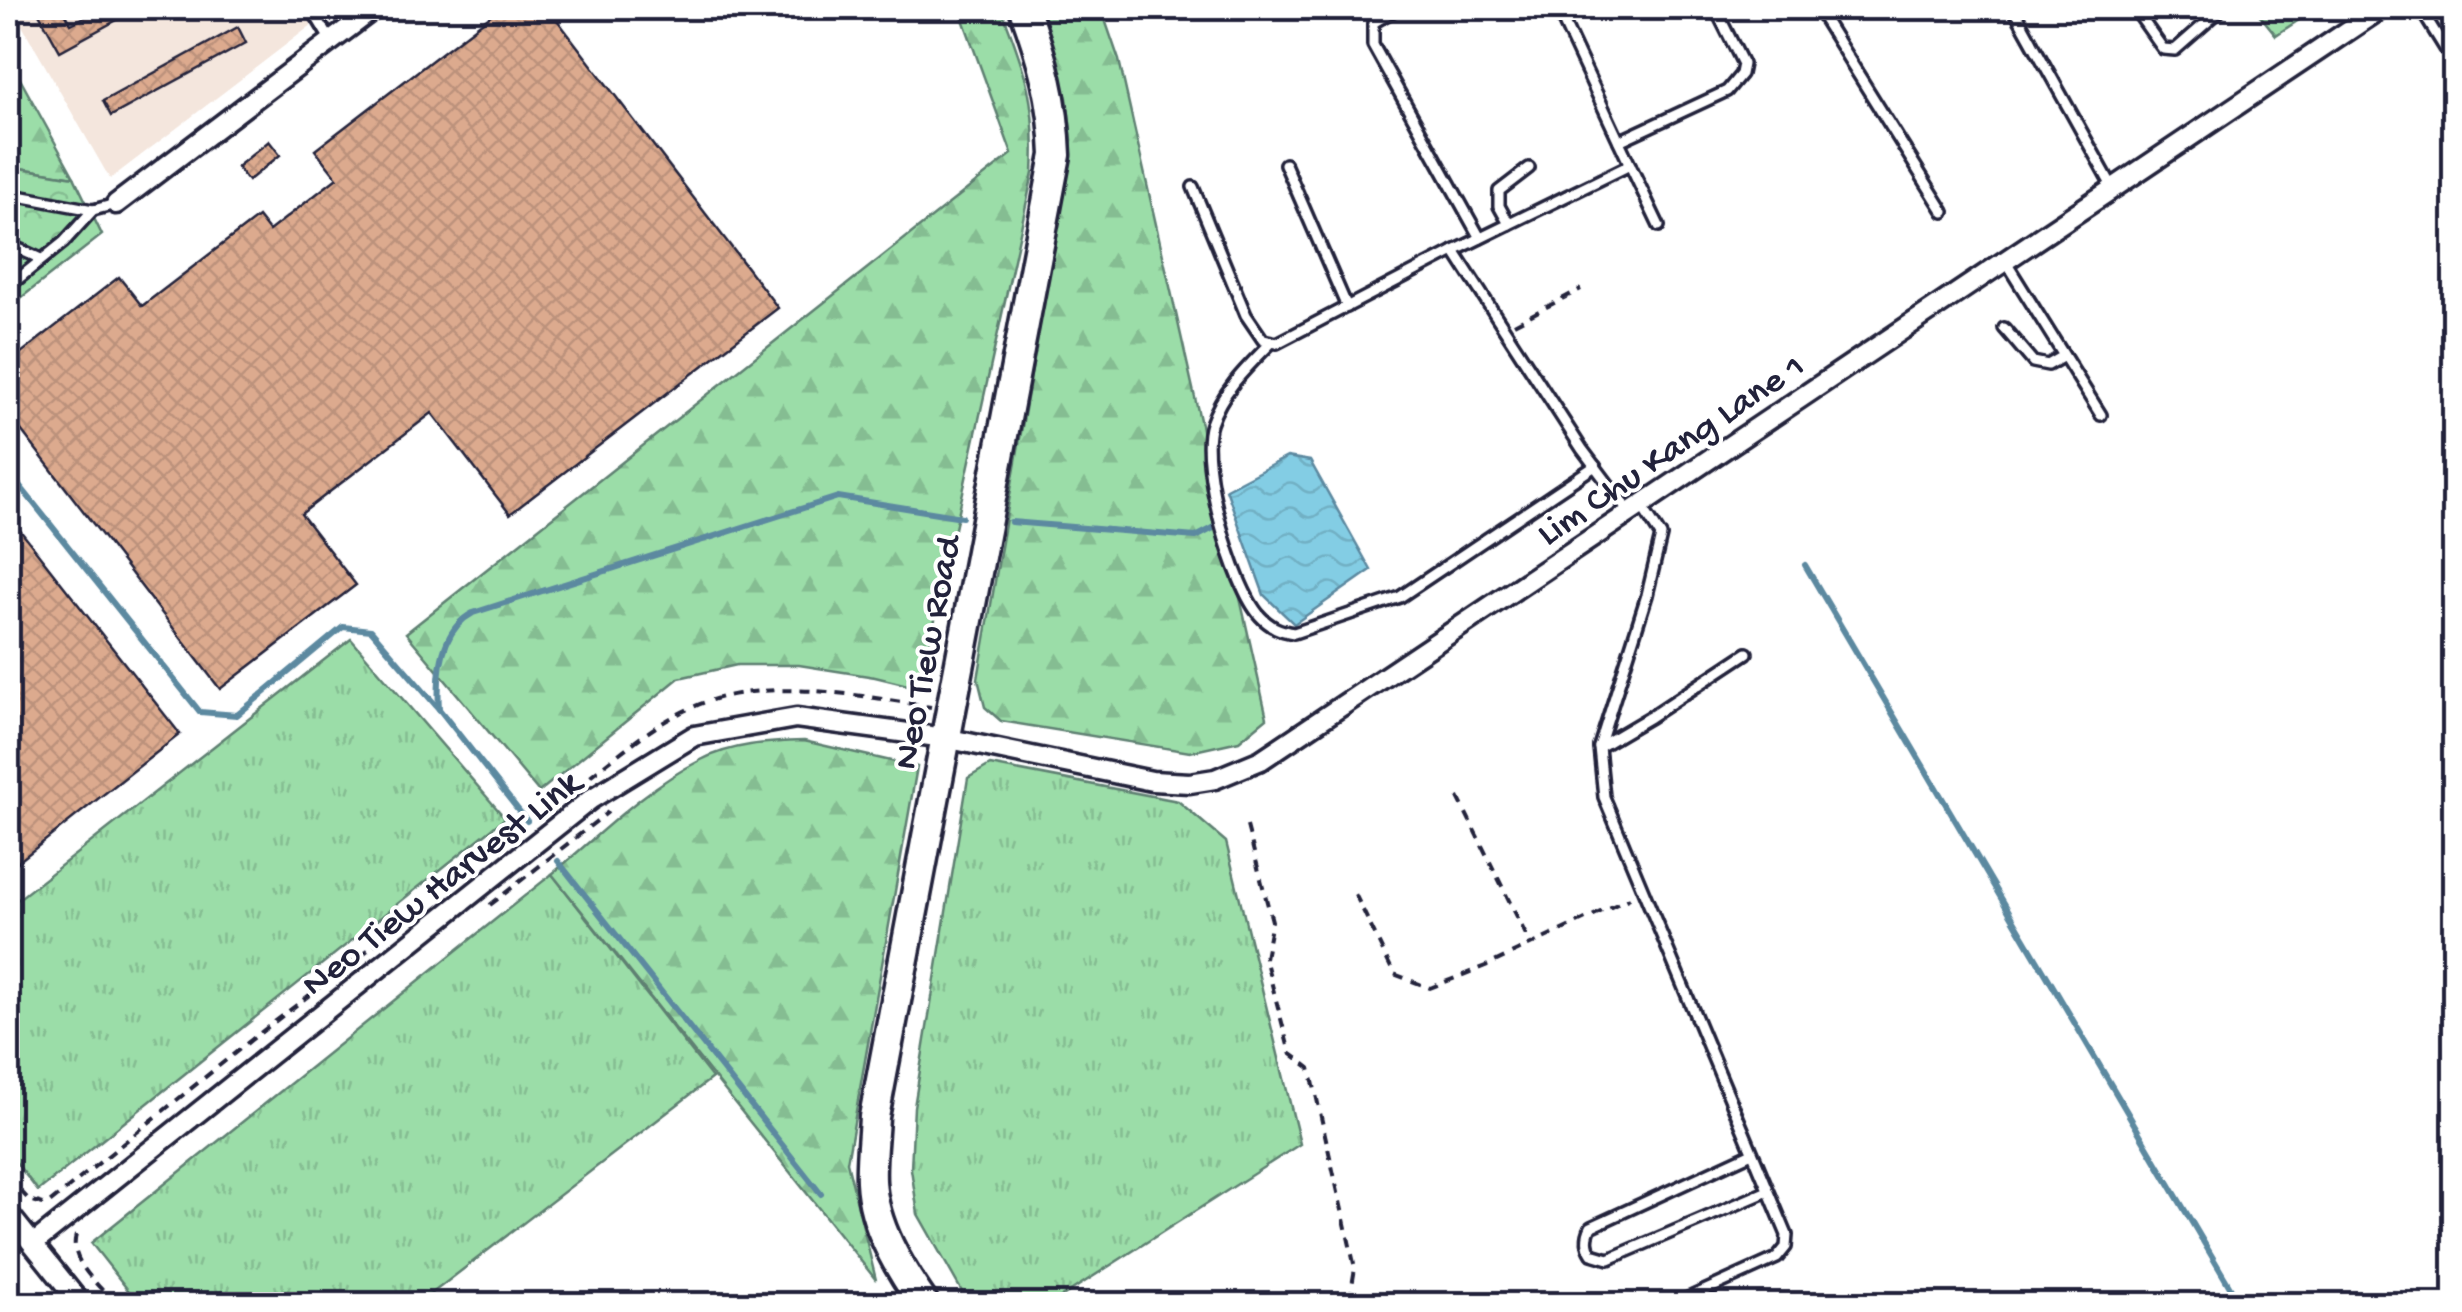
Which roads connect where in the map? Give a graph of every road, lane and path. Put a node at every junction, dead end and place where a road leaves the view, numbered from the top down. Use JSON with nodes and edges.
{"nodes":[{"id":1,"x":311,"y":8,"type":"edge"},
{"id":2,"x":375,"y":8,"type":"edge"},
{"id":3,"x":1024,"y":8,"type":"edge"},
{"id":4,"x":1398,"y":8,"type":"edge"},
{"id":5,"x":1557,"y":8,"type":"edge"},
{"id":6,"x":1715,"y":8,"type":"edge"},
{"id":7,"x":1817,"y":8,"type":"edge"},
{"id":8,"x":2013,"y":8,"type":"edge"},
{"id":9,"x":2134,"y":8,"type":"edge"},
{"id":10,"x":2223,"y":8,"type":"edge"},
{"id":11,"x":2382,"y":8,"type":"edge"},
{"id":12,"x":2420,"y":8,"type":"edge"},
{"id":13,"x":331,"y":42,"type":"junction"},
{"id":14,"x":2454,"y":64,"type":"edge"},
{"id":15,"x":1619,"y":140,"type":"junction"},
{"id":16,"x":1285,"y":164,"type":"dead end"},
{"id":17,"x":1630,"y":164,"type":"junction"},
{"id":18,"x":1528,"y":168,"type":"dead end"},
{"id":19,"x":1193,"y":187,"type":"dead end"},
{"id":20,"x":2113,"y":188,"type":"junction"},
{"id":21,"x":8,"y":194,"type":"edge"},
{"id":22,"x":116,"y":204,"type":"joint"},
{"id":23,"x":93,"y":210,"type":"junction"},
{"id":24,"x":1944,"y":212,"type":"dead end"},
{"id":25,"x":1509,"y":224,"type":"junction"},
{"id":26,"x":1659,"y":226,"type":"dead end"},
{"id":27,"x":1480,"y":238,"type":"junction"},
{"id":28,"x":8,"y":244,"type":"edge"},
{"id":29,"x":1454,"y":251,"type":"junction"},
{"id":30,"x":41,"y":259,"type":"junction"},
{"id":31,"x":2005,"y":261,"type":"junction"},
{"id":32,"x":8,"y":286,"type":"edge"},
{"id":33,"x":1581,"y":289,"type":"dead end"},
{"id":34,"x":1347,"y":307,"type":"junction"},
{"id":35,"x":2004,"y":328,"type":"dead end"},
{"id":36,"x":1504,"y":330,"type":"junction"},
{"id":37,"x":1271,"y":343,"type":"junction"},
{"id":38,"x":2062,"y":357,"type":"junction"},
{"id":39,"x":2102,"y":415,"type":"dead end"},
{"id":40,"x":1595,"y":466,"type":"junction"},
{"id":41,"x":1636,"y":509,"type":"junction"},
{"id":42,"x":1748,"y":652,"type":"dead end"},
{"id":43,"x":945,"y":738,"type":"junction"},
{"id":44,"x":1599,"y":747,"type":"junction"},
{"id":45,"x":1458,"y":796,"type":"dead end"},
{"id":46,"x":620,"y":802,"type":"dead end"},
{"id":47,"x":1247,"y":826,"type":"dead end"},
{"id":48,"x":1643,"y":892,"type":"junction"},
{"id":49,"x":1355,"y":894,"type":"dead end"},
{"id":50,"x":477,"y":915,"type":"dead end"},
{"id":51,"x":1531,"y":945,"type":"junction"},
{"id":52,"x":1752,"y":1153,"type":"junction"},
{"id":53,"x":8,"y":1177,"type":"edge"},
{"id":54,"x":1768,"y":1191,"type":"junction"},
{"id":55,"x":29,"y":1200,"type":"dead end"},
{"id":56,"x":8,"y":1213,"type":"edge"},
{"id":57,"x":87,"y":1226,"type":"dead end"},
{"id":58,"x":33,"y":1244,"type":"junction"},
{"id":59,"x":81,"y":1304,"type":"edge"},
{"id":60,"x":114,"y":1304,"type":"edge"},
{"id":61,"x":924,"y":1304,"type":"edge"},
{"id":62,"x":1349,"y":1304,"type":"edge"},
{"id":63,"x":1675,"y":1304,"type":"edge"}],
"edges":[{"from":1,"to":13,"type":"lane"},
{"from":2,"to":13,"type":"street"},
{"from":3,"to":43,"type":"main road","name":"Neo Tiew Road"},
{"from":4,"to":27,"type":"lane"},
{"from":5,"to":15,"type":"lane"},
{"from":6,"to":15,"type":"lane"},
{"from":7,"to":24,"type":"lane"},
{"from":8,"to":20,"type":"lane"},
{"from":9,"to":10,"type":"lane"},
{"from":11,"to":20,"type":"street","name":"Lim Chu Kang Lane 1"},
{"from":12,"to":14,"type":"lane"},
{"from":13,"to":22,"type":"street"},
{"from":15,"to":17,"type":"lane"},
{"from":16,"to":34,"type":"lane"},
{"from":17,"to":25,"type":"lane"},
{"from":17,"to":26,"type":"lane"},
{"from":18,"to":25,"type":"lane"},
{"from":19,"to":37,"type":"lane"},
{"from":20,"to":31,"type":"street","name":"Lim Chu Kang Lane 1"},
{"from":21,"to":23,"type":"lane"},
{"from":22,"to":23,"type":"lane"},
{"from":23,"to":30,"type":"lane"},
{"from":25,"to":27,"type":"lane"},
{"from":27,"to":29,"type":"lane"},
{"from":28,"to":30,"type":"lane"},
{"from":29,"to":34,"type":"lane"},
{"from":29,"to":36,"type":"lane"},
{"from":30,"to":32,"type":"lane"},
{"from":31,"to":38,"type":"lane"},
{"from":31,"to":41,"type":"street","name":"Lim Chu Kang Lane 1"},
{"from":33,"to":36,"type":"path"},
{"from":34,"to":37,"type":"lane"},
{"from":35,"to":38,"type":"lane"},
{"from":36,"to":40,"type":"lane"},
{"from":37,"to":40,"type":"lane"},
{"from":38,"to":39,"type":"lane"},
{"from":40,"to":41,"type":"lane"},
{"from":41,"to":43,"type":"street","name":"Lim Chu Kang Lane 1"},
{"from":41,"to":44,"type":"lane"},
{"from":42,"to":44,"type":"lane"},
{"from":43,"to":58,"type":"street","name":"Neo Tiew Harvest Link"},
{"from":43,"to":61,"type":"main road","name":"Neo Tiew Road"},
{"from":44,"to":48,"type":"lane"},
{"from":45,"to":51,"type":"path"},
{"from":46,"to":50,"type":"path"},
{"from":47,"to":62,"type":"path"},
{"from":48,"to":51,"type":"path"},
{"from":48,"to":52,"type":"lane"},
{"from":49,"to":51,"type":"path"},
{"from":52,"to":54,"type":"lane"},
{"from":52,"to":54,"type":"lane"},
{"from":53,"to":55,"type":"path"},
{"from":54,"to":63,"type":"lane"},
{"from":56,"to":58,"type":"street"},
{"from":57,"to":60,"type":"path"},
{"from":58,"to":59,"type":"street"}]}
